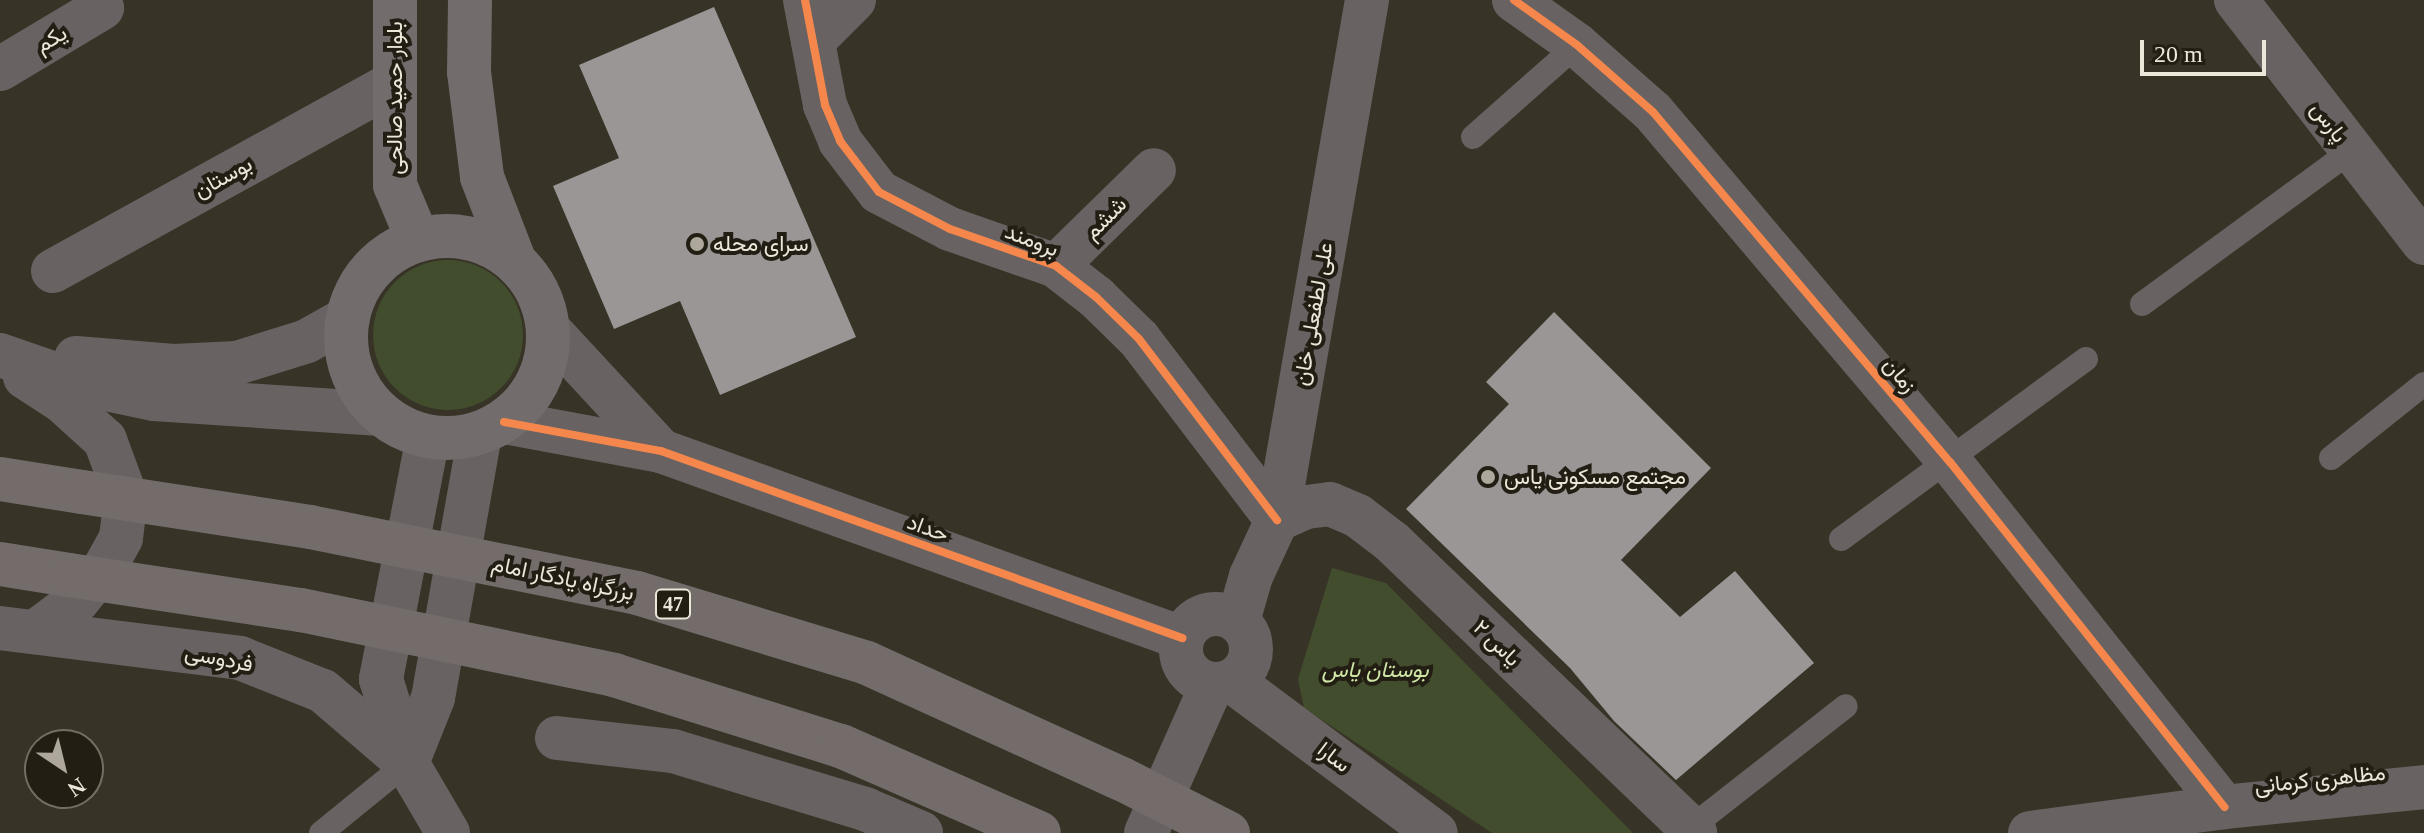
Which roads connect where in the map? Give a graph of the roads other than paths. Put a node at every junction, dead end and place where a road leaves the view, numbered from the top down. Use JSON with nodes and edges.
{"nodes":[{"id":1,"x":395,"y":0,"type":"edge"},
{"id":2,"x":470,"y":0,"type":"edge"},
{"id":3,"x":854,"y":0,"type":"edge"},
{"id":4,"x":1367,"y":0,"type":"edge"},
{"id":5,"x":2236,"y":0,"type":"edge"},
{"id":6,"x":1527,"y":3,"type":"edge"},
{"id":7,"x":102,"y":8,"type":"dead end"},
{"id":8,"x":809,"y":20,"type":"edge"},
{"id":9,"x":1577,"y":45,"type":"junction"},
{"id":10,"x":0,"y":69,"type":"edge"},
{"id":11,"x":394,"y":83,"type":"junction"},
{"id":12,"x":1473,"y":137,"type":"dead end"},
{"id":13,"x":2351,"y":151,"type":"junction"},
{"id":14,"x":1154,"y":170,"type":"dead end"},
{"id":15,"x":418,"y":240,"type":"junction"},
{"id":16,"x":2424,"y":243,"type":"edge"},
{"id":17,"x":514,"y":260,"type":"junction"},
{"id":18,"x":1056,"y":266,"type":"junction"},
{"id":19,"x":53,"y":271,"type":"dead end"},
{"id":20,"x":2142,"y":304,"type":"dead end"},
{"id":21,"x":348,"y":318,"type":"junction"},
{"id":22,"x":549,"y":330,"type":"junction"},
{"id":23,"x":0,"y":355,"type":"edge"},
{"id":24,"x":2086,"y":359,"type":"dead end"},
{"id":25,"x":2424,"y":384,"type":"edge"},
{"id":26,"x":381,"y":414,"type":"junction"},
{"id":27,"x":492,"y":427,"type":"junction"},
{"id":28,"x":428,"y":437,"type":"junction"},
{"id":29,"x":661,"y":451,"type":"junction"},
{"id":30,"x":2331,"y":458,"type":"dead end"},
{"id":31,"x":1950,"y":462,"type":"junction"},
{"id":32,"x":0,"y":479,"type":"edge"},
{"id":33,"x":1277,"y":520,"type":"junction"},
{"id":34,"x":1841,"y":539,"type":"dead end"},
{"id":35,"x":0,"y":564,"type":"edge"},
{"id":36,"x":1238,"y":621,"type":"junction"},
{"id":37,"x":17,"y":630,"type":"edge"},
{"id":38,"x":1182,"y":638,"type":"junction"},
{"id":39,"x":1222,"y":683,"type":"junction"},
{"id":40,"x":1846,"y":706,"type":"dead end"},
{"id":41,"x":557,"y":738,"type":"dead end"},
{"id":42,"x":407,"y":763,"type":"junction"},
{"id":43,"x":2424,"y":787,"type":"edge"},
{"id":44,"x":2224,"y":807,"type":"junction"},
{"id":45,"x":1692,"y":831,"type":"edge"},
{"id":46,"x":321,"y":833,"type":"edge"},
{"id":47,"x":448,"y":833,"type":"edge"},
{"id":48,"x":921,"y":833,"type":"edge"},
{"id":49,"x":1039,"y":833,"type":"edge"},
{"id":50,"x":1146,"y":833,"type":"edge"},
{"id":51,"x":1228,"y":833,"type":"edge"},
{"id":52,"x":1436,"y":833,"type":"edge"},
{"id":53,"x":2030,"y":833,"type":"edge"}],
"edges":[{"from":1,"to":11,"type":"main road","name":"بلوار حمید صالحی"},
{"from":2,"to":17,"type":"main road"},
{"from":3,"to":8,"type":"street"},
{"from":4,"to":33,"type":"street","name":"علی لطفعلی خان"},
{"from":5,"to":13,"type":"street","name":"پارس"},
{"from":6,"to":9,"type":"street","name":"زمان"},
{"from":7,"to":10,"type":"street","name":"یکم"},
{"from":8,"to":18,"type":"street","name":"برومند"},
{"from":9,"to":12,"type":"lane"},
{"from":9,"to":31,"type":"street","name":"زمان"},
{"from":11,"to":15,"type":"main road","name":"بلوار حمید صالحی"},
{"from":11,"to":19,"type":"street","name":"بوستان"},
{"from":13,"to":16,"type":"street","name":"پارس"},
{"from":13,"to":20,"type":"lane"},
{"from":14,"to":18,"type":"street","name":"ششم"},
{"from":15,"to":17,"type":"main road"},
{"from":15,"to":21,"type":"main road"},
{"from":17,"to":22,"type":"main road"},
{"from":18,"to":33,"type":"street","name":"برومند"},
{"from":21,"to":23,"type":"street"},
{"from":21,"to":26,"type":"main road"},
{"from":22,"to":27,"type":"main road"},
{"from":22,"to":29,"type":"street"},
{"from":23,"to":26,"type":"street"},
{"from":23,"to":37,"type":"street"},
{"from":24,"to":31,"type":"lane"},
{"from":25,"to":30,"type":"lane"},
{"from":26,"to":28,"type":"main road"},
{"from":27,"to":28,"type":"main road"},
{"from":27,"to":29,"type":"street","name":"حداد"},
{"from":27,"to":42,"type":"street"},
{"from":28,"to":42,"type":"street"},
{"from":29,"to":38,"type":"street","name":"حداد"},
{"from":31,"to":34,"type":"lane"},
{"from":31,"to":44,"type":"street","name":"زمان"},
{"from":32,"to":51,"type":"highway","name":"بزرگراه یادگار امام","number":"47","bridge":true},
{"from":33,"to":36,"type":"street","name":"علی لطفعلی خان"},
{"from":33,"to":45,"type":"street","name":"یاس ۲"},
{"from":35,"to":49,"type":"highway","bridge":true},
{"from":36,"to":38,"type":"street"},
{"from":36,"to":39,"type":"street"},
{"from":37,"to":42,"type":"street","name":"فردوسی"},
{"from":38,"to":39,"type":"street"},
{"from":39,"to":50,"type":"street"},
{"from":39,"to":52,"type":"street","name":"سارا"},
{"from":40,"to":45,"type":"lane"},
{"from":41,"to":48,"type":"street"},
{"from":42,"to":46,"type":"lane"},
{"from":42,"to":47,"type":"street"},
{"from":43,"to":44,"type":"street","name":"مظاهری کرمانی"},
{"from":44,"to":53,"type":"street","name":"مظاهری کرمانی"}]}
